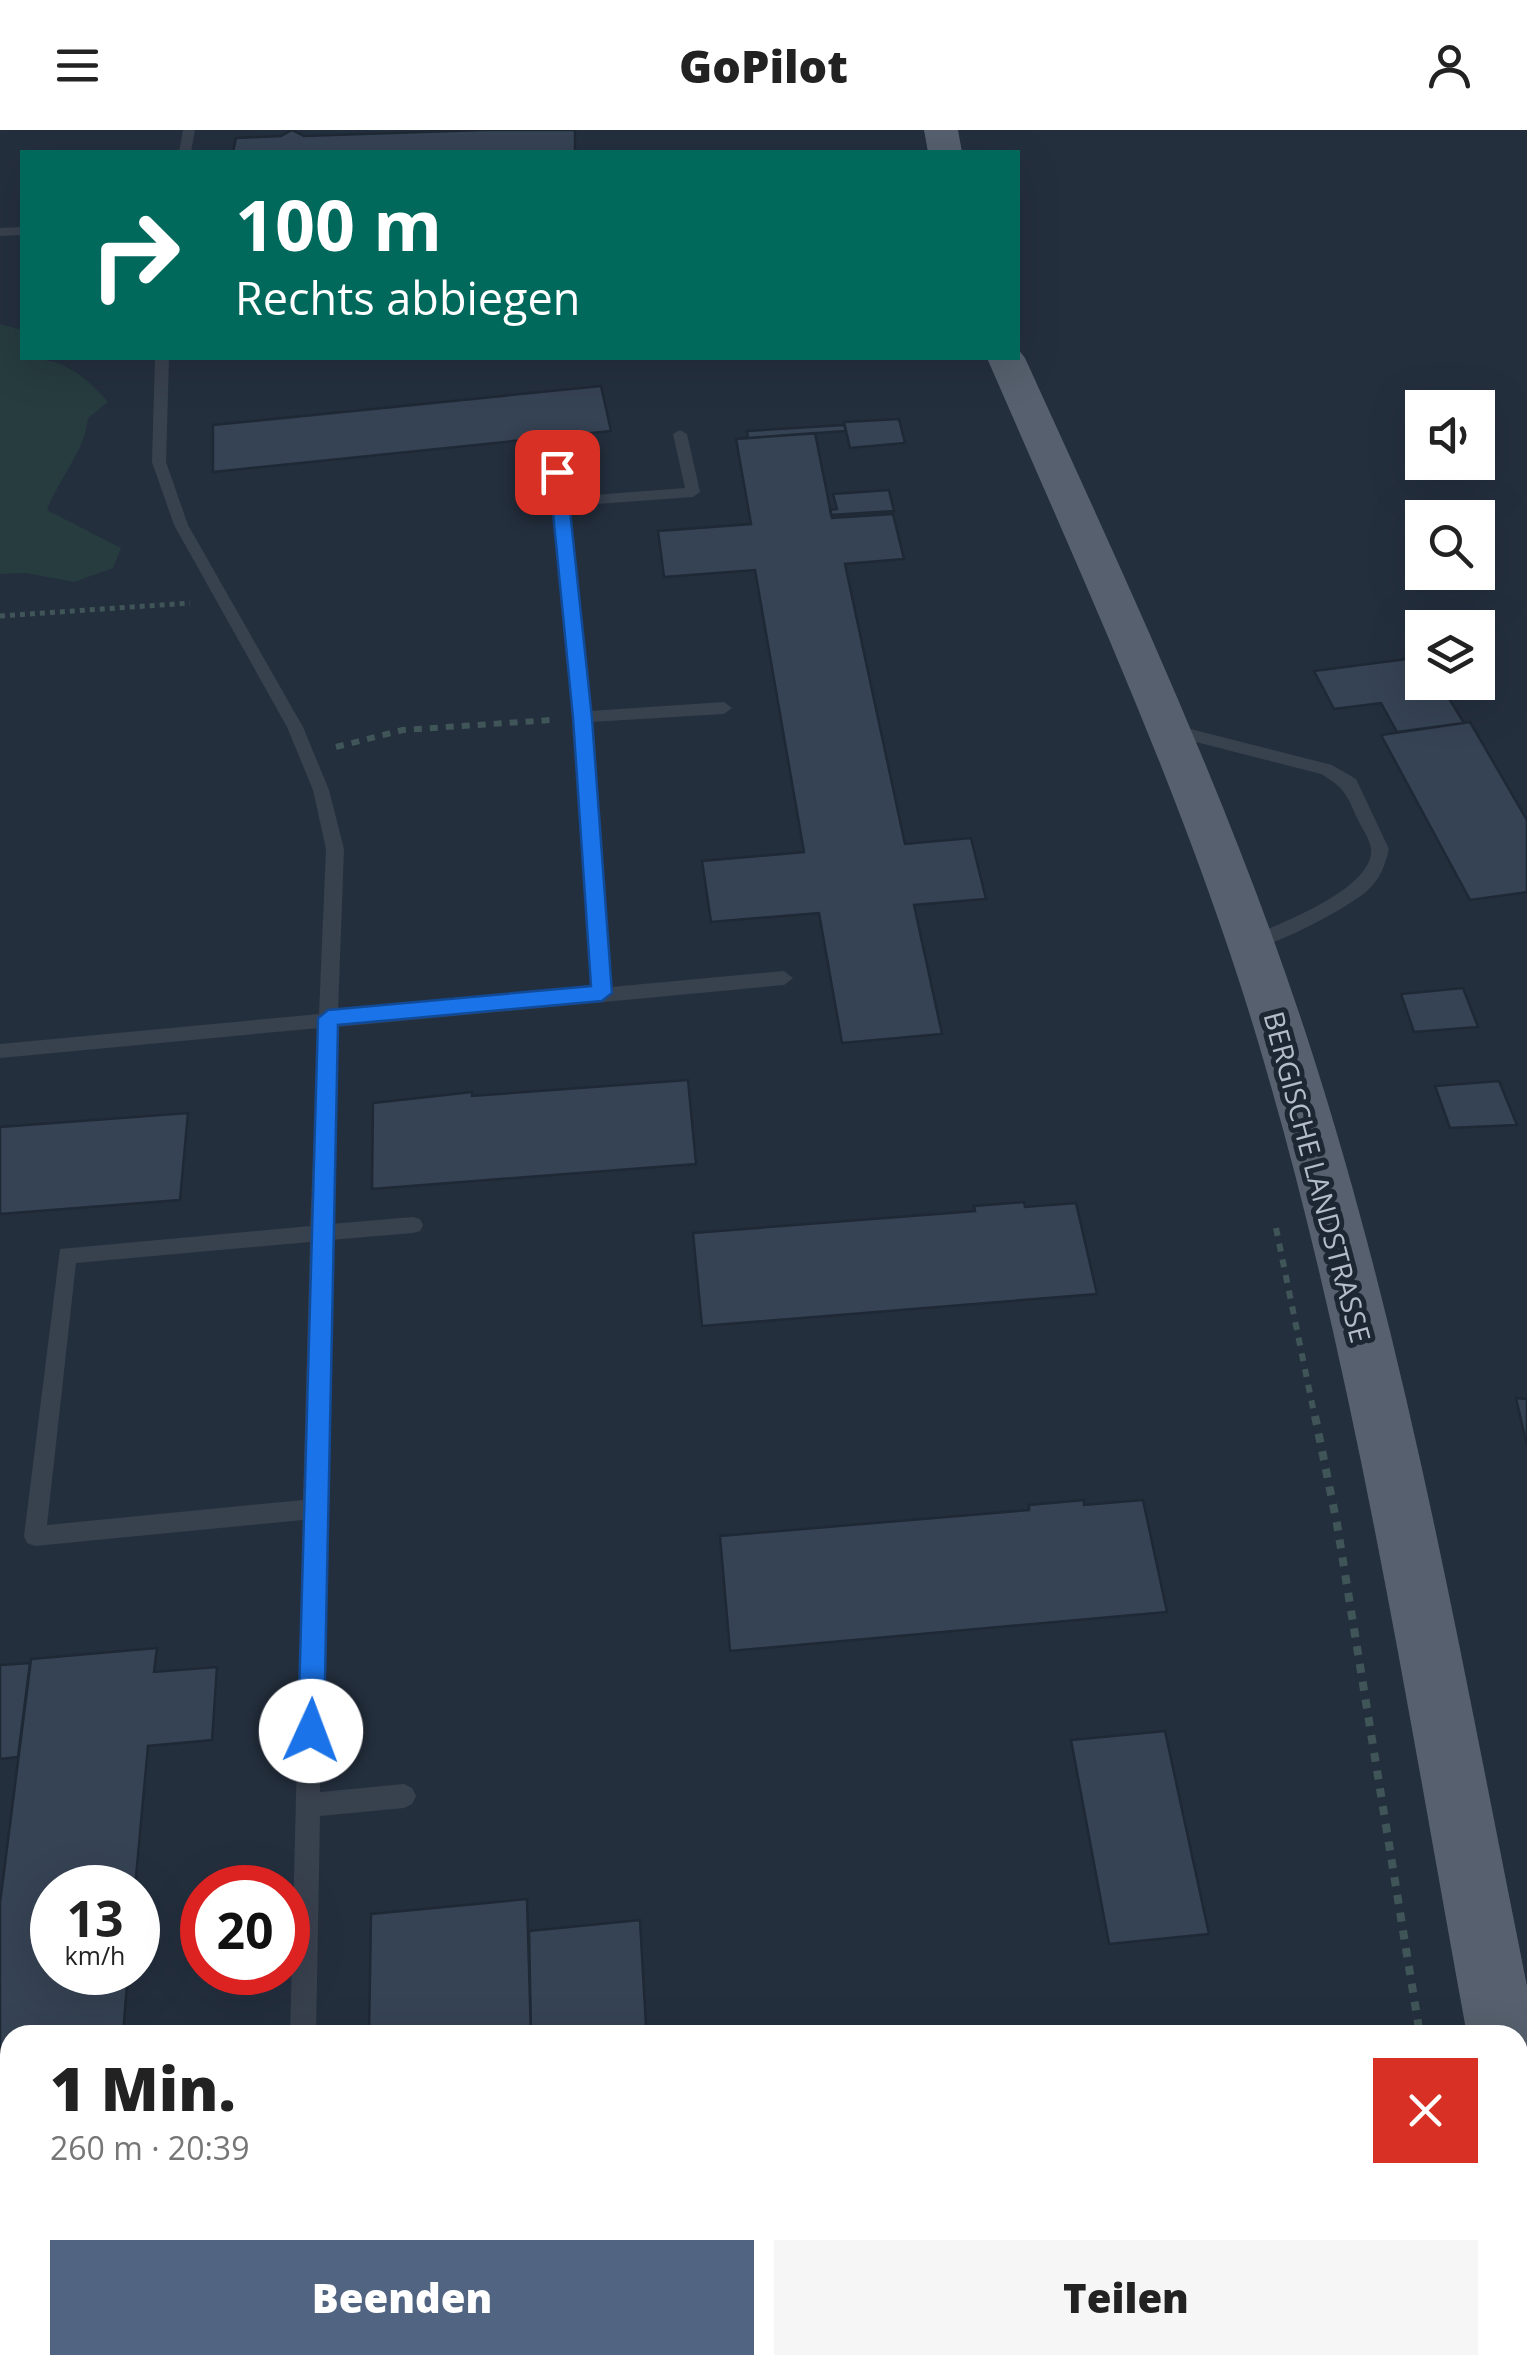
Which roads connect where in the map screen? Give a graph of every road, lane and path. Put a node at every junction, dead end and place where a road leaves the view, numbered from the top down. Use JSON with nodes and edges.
{"nodes":[{"id":1,"x":162,"y":360,"type":"edge"},
{"id":2,"x":1007,"y":360,"type":"edge"},
{"id":3,"x":680,"y":434,"type":"dead end"},
{"id":4,"x":554,"y":441,"type":"dead end"},
{"id":5,"x":560,"y":502,"type":"junction"},
{"id":6,"x":221,"y":601,"type":"junction"},
{"id":7,"x":0,"y":616,"type":"edge"},
{"id":8,"x":724,"y":708,"type":"dead end"},
{"id":9,"x":582,"y":718,"type":"junction"},
{"id":10,"x":1167,"y":730,"type":"junction"},
{"id":11,"x":306,"y":754,"type":"junction"},
{"id":12,"x":1250,"y":944,"type":"junction"},
{"id":13,"x":784,"y":978,"type":"dead end"},
{"id":14,"x":602,"y":993,"type":"junction"},
{"id":15,"x":328,"y":1018,"type":"junction"},
{"id":16,"x":0,"y":1050,"type":"edge"},
{"id":17,"x":1274,"y":1220,"type":"dead end"},
{"id":18,"x":413,"y":1225,"type":"dead end"},
{"id":19,"x":320,"y":1233,"type":"junction"},
{"id":20,"x":317,"y":1509,"type":"junction"},
{"id":21,"x":404,"y":1796,"type":"dead end"},
{"id":22,"x":309,"y":1805,"type":"junction"},
{"id":23,"x":303,"y":2025,"type":"edge"},
{"id":24,"x":1418,"y":2025,"type":"edge"},
{"id":25,"x":1500,"y":2025,"type":"edge"}],
"edges":[{"from":1,"to":6,"type":"lane"},
{"from":2,"to":10,"type":"main road","name":"BERGISCHE LANDSTRASSE"},
{"from":3,"to":5,"type":"lane"},
{"from":4,"to":5,"type":"lane"},
{"from":5,"to":9,"type":"lane"},
{"from":6,"to":7,"type":"path"},
{"from":6,"to":11,"type":"lane"},
{"from":8,"to":9,"type":"lane"},
{"from":9,"to":11,"type":"path"},
{"from":9,"to":14,"type":"lane"},
{"from":10,"to":12,"type":"main road","name":"BERGISCHE LANDSTRASSE"},
{"from":10,"to":12,"type":"lane"},
{"from":11,"to":15,"type":"lane"},
{"from":12,"to":25,"type":"main road","name":"BERGISCHE LANDSTRASSE"},
{"from":13,"to":14,"type":"lane"},
{"from":14,"to":15,"type":"lane"},
{"from":15,"to":16,"type":"lane"},
{"from":15,"to":19,"type":"lane"},
{"from":17,"to":24,"type":"path","name":"BERGISCHE LANDSTRASSE"},
{"from":18,"to":19,"type":"lane"},
{"from":19,"to":20,"type":"lane"},
{"from":19,"to":20,"type":"lane"},
{"from":20,"to":22,"type":"lane"},
{"from":21,"to":22,"type":"lane"},
{"from":22,"to":23,"type":"lane"}]}
